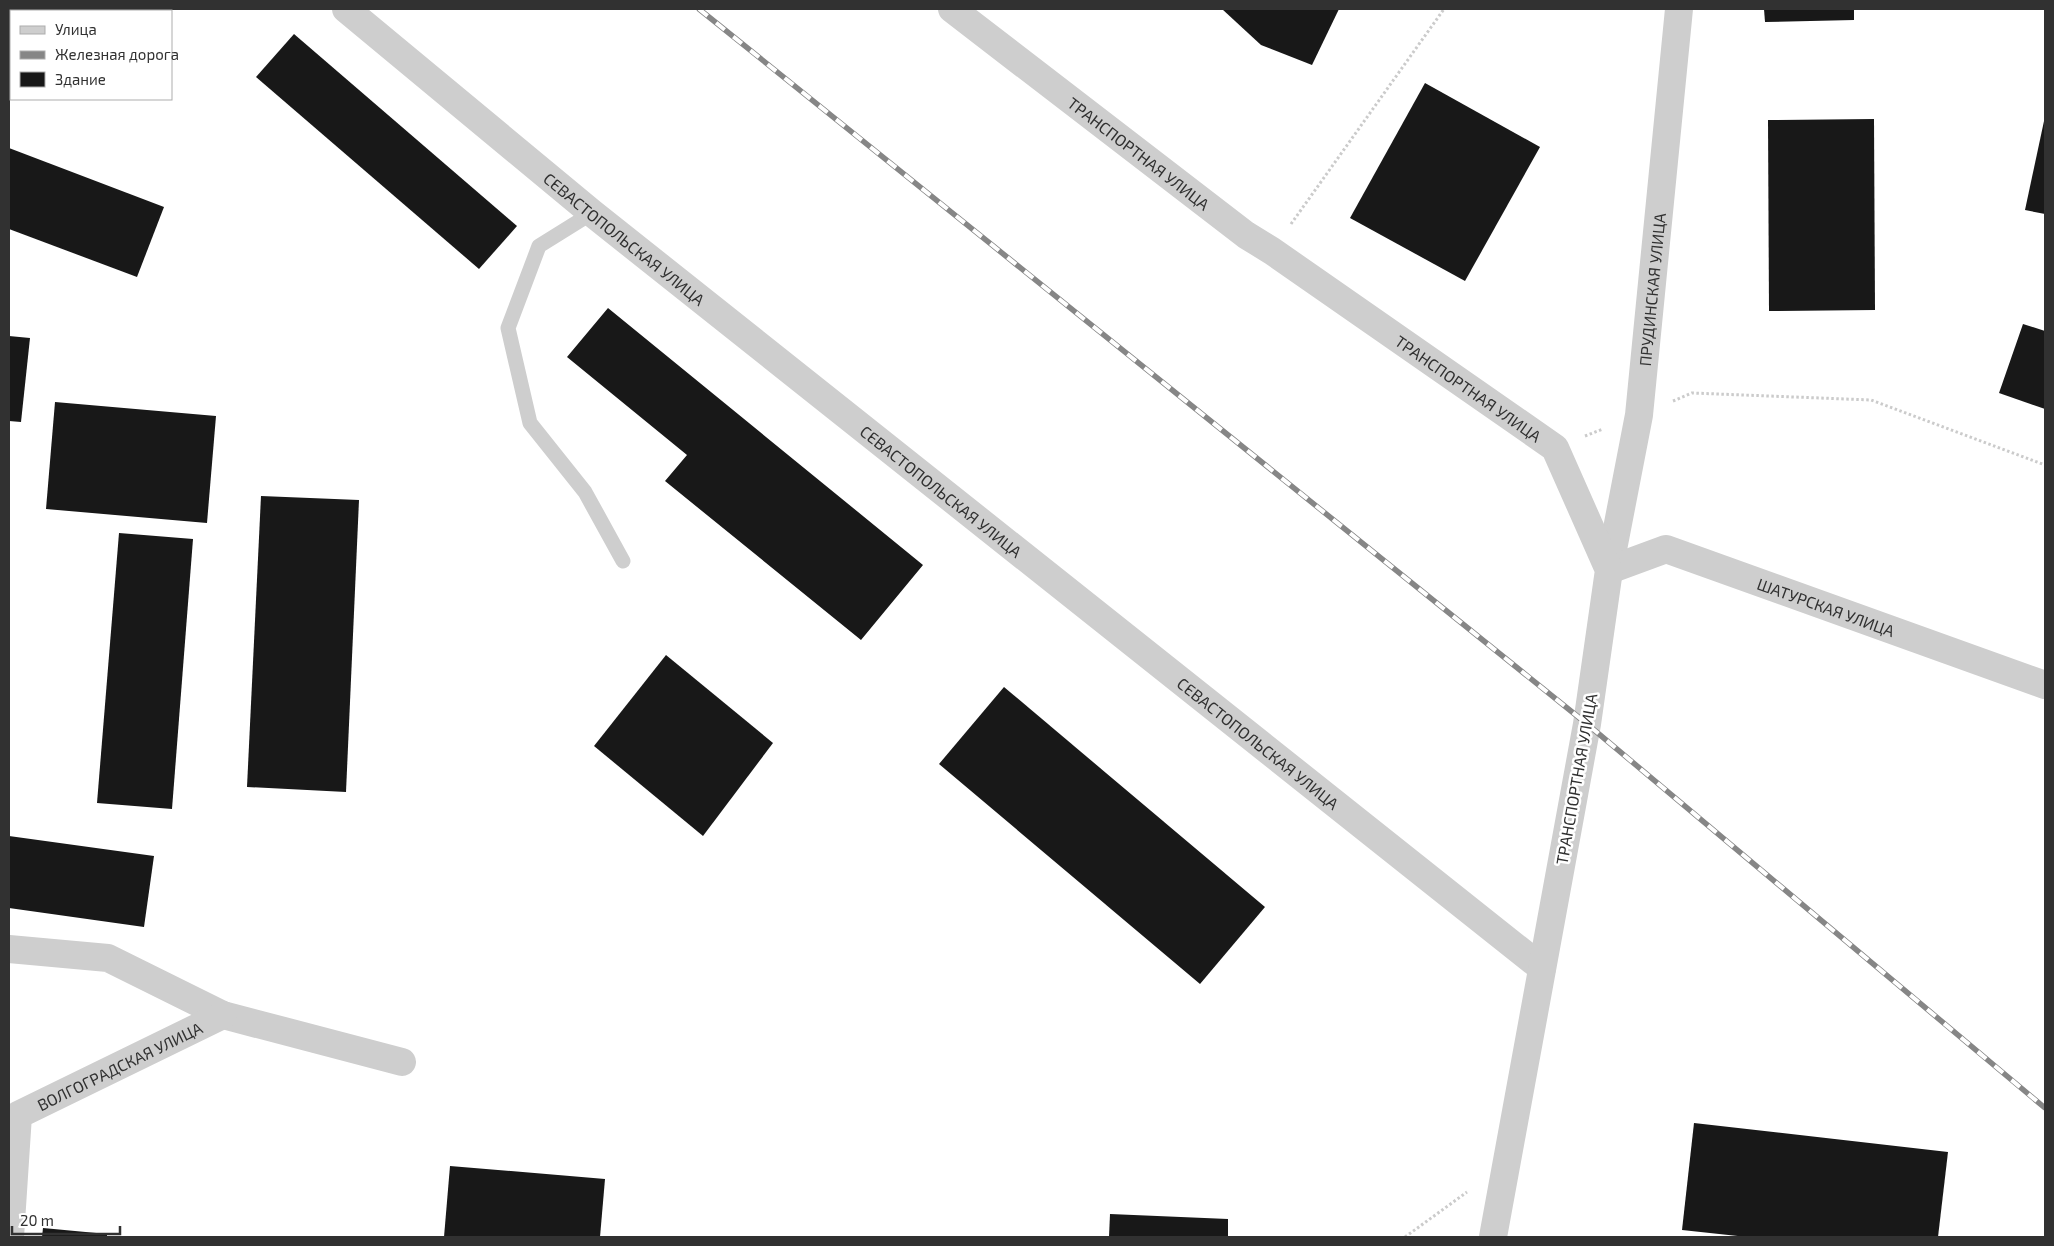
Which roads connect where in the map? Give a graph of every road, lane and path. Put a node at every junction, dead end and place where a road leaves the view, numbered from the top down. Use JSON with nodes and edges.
{"nodes":[{"id":1,"x":346,"y":9,"type":"edge"},
{"id":2,"x":952,"y":9,"type":"edge"},
{"id":3,"x":1444,"y":9,"type":"edge"},
{"id":4,"x":1679,"y":9,"type":"edge"},
{"id":5,"x":592,"y":213,"type":"junction"},
{"id":6,"x":1272,"y":251,"type":"junction"},
{"id":7,"x":1639,"y":414,"type":"junction"},
{"id":8,"x":1555,"y":448,"type":"junction"},
{"id":9,"x":2045,"y":465,"type":"edge"},
{"id":10,"x":623,"y":561,"type":"dead end"},
{"id":11,"x":1609,"y":570,"type":"junction"},
{"id":12,"x":2045,"y":685,"type":"edge"},
{"id":13,"x":9,"y":949,"type":"edge"},
{"id":14,"x":1542,"y":968,"type":"junction"},
{"id":15,"x":223,"y":1015,"type":"junction"},
{"id":16,"x":402,"y":1062,"type":"dead end"},
{"id":17,"x":1506,"y":1164,"type":"junction"},
{"id":18,"x":10,"y":1237,"type":"edge"},
{"id":19,"x":1405,"y":1237,"type":"edge"},
{"id":20,"x":1493,"y":1237,"type":"edge"}],
"edges":[{"from":1,"to":5,"type":"street","name":"СЕВАСТОПОЛЬСКАЯ УЛИЦА"},
{"from":2,"to":6,"type":"street","name":"ТРАНСПОРТНАЯ УЛИЦА"},
{"from":3,"to":6,"type":"path"},
{"from":4,"to":7,"type":"street","name":"ПРУДИНСКАЯ УЛИЦА"},
{"from":5,"to":10,"type":"lane"},
{"from":5,"to":14,"type":"street","name":"СЕВАСТОПОЛЬСКАЯ УЛИЦА"},
{"from":6,"to":8,"type":"street","name":"ТРАНСПОРТНАЯ УЛИЦА"},
{"from":7,"to":8,"type":"path"},
{"from":7,"to":9,"type":"path"},
{"from":7,"to":11,"type":"street","name":"ПРУДИНСКАЯ УЛИЦА"},
{"from":8,"to":11,"type":"street","name":"ТРАНСПОРТНАЯ УЛИЦА"},
{"from":11,"to":12,"type":"street","name":"ШАТУРСКАЯ УЛИЦА"},
{"from":11,"to":14,"type":"street","name":"ТРАНСПОРТНАЯ УЛИЦА"},
{"from":13,"to":15,"type":"street"},
{"from":14,"to":17,"type":"street","name":"ТРАНСПОРТНАЯ УЛИЦА"},
{"from":15,"to":16,"type":"street"},
{"from":15,"to":18,"type":"street","name":"ВОЛГОГРАДСКАЯ УЛИЦА"},
{"from":17,"to":19,"type":"path"},
{"from":17,"to":20,"type":"street","name":"ТРАНСПОРТНАЯ УЛИЦА"}]}
